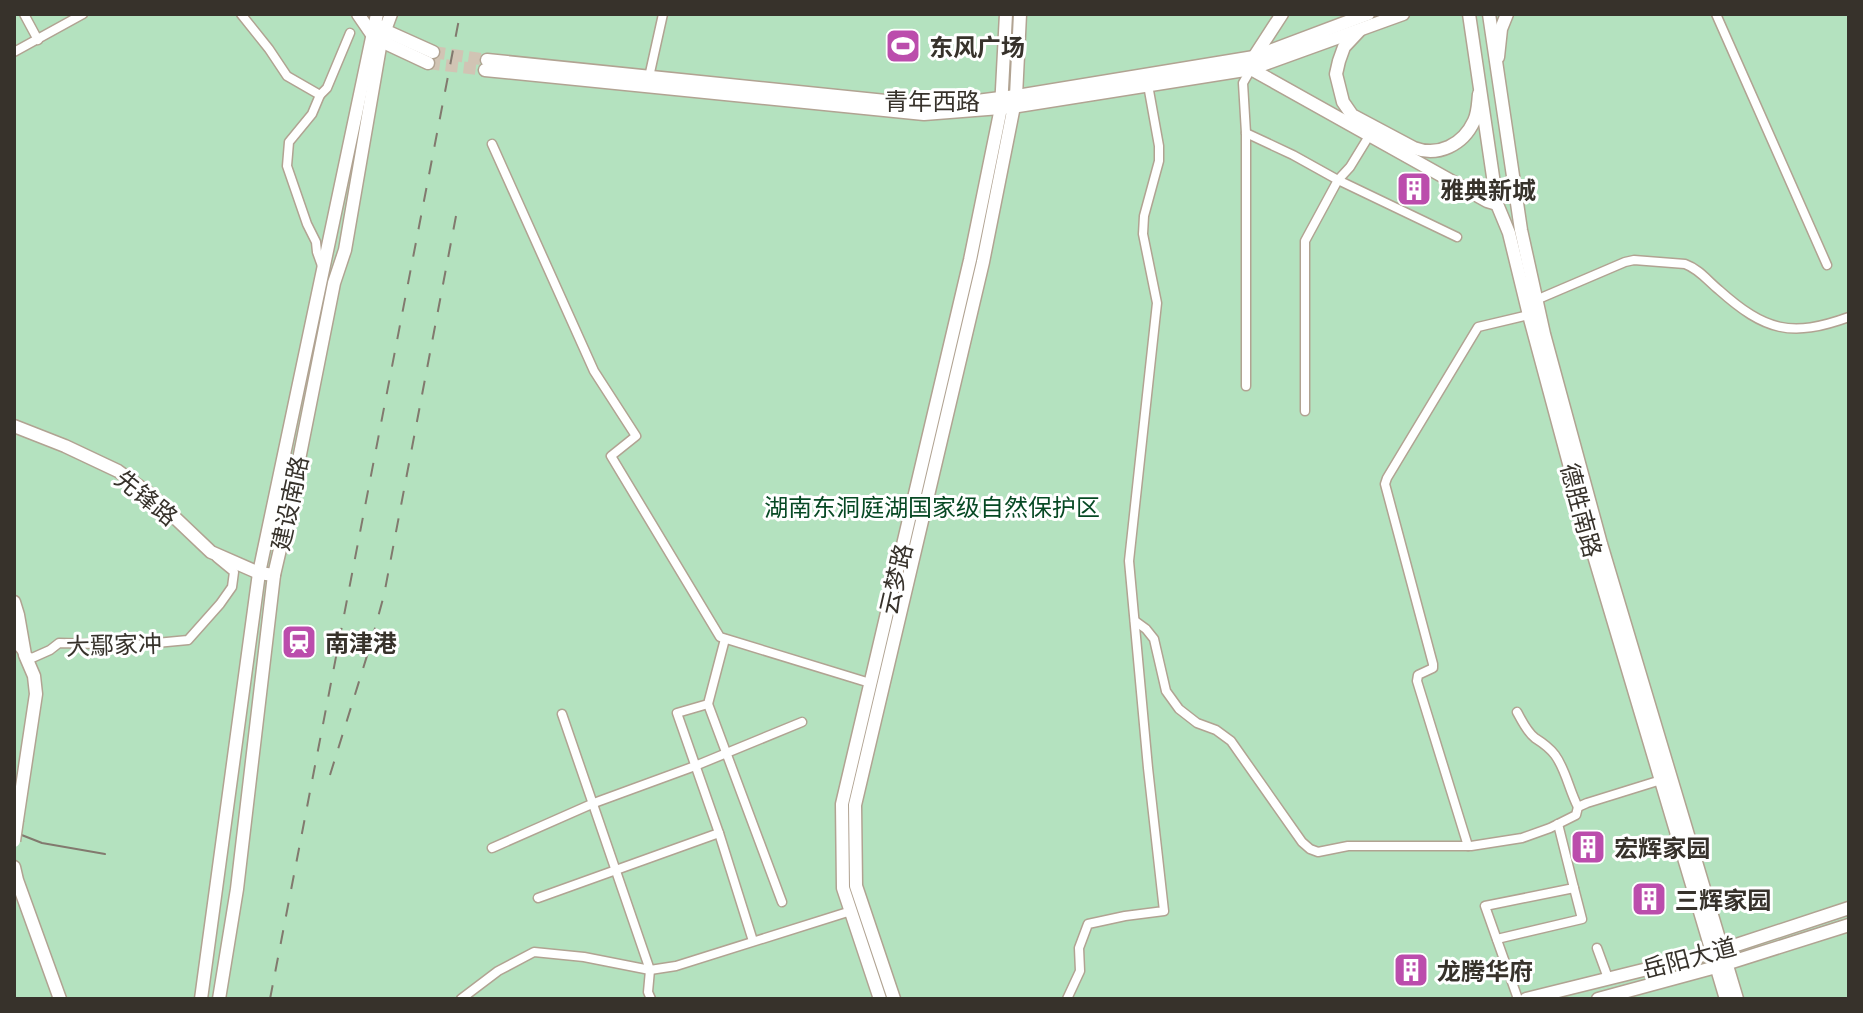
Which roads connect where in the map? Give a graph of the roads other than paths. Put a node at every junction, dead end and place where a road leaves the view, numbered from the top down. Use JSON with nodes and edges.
{"nodes":[{"id":1,"x":24,"y":14,"type":"edge"},
{"id":2,"x":83,"y":14,"type":"edge"},
{"id":3,"x":241,"y":14,"type":"edge"},
{"id":4,"x":358,"y":14,"type":"edge"},
{"id":5,"x":391,"y":14,"type":"edge"},
{"id":6,"x":663,"y":14,"type":"edge"},
{"id":7,"x":1006,"y":14,"type":"edge"},
{"id":8,"x":1020,"y":14,"type":"edge"},
{"id":9,"x":1282,"y":14,"type":"edge"},
{"id":10,"x":1368,"y":14,"type":"edge"},
{"id":11,"x":1403,"y":14,"type":"edge"},
{"id":12,"x":1469,"y":14,"type":"edge"},
{"id":13,"x":1489,"y":14,"type":"edge"},
{"id":14,"x":1507,"y":14,"type":"edge"},
{"id":15,"x":1716,"y":14,"type":"edge"},
{"id":16,"x":377,"y":28,"type":"edge"},
{"id":17,"x":1362,"y":29,"type":"junction"},
{"id":18,"x":350,"y":33,"type":"dead end"},
{"id":19,"x":38,"y":40,"type":"junction"},
{"id":20,"x":14,"y":52,"type":"edge"},
{"id":21,"x":430,"y":58,"type":"tunnel mouth"},
{"id":22,"x":1252,"y":63,"type":"junction"},
{"id":23,"x":1496,"y":68,"type":"junction"},
{"id":24,"x":649,"y":77,"type":"junction"},
{"id":25,"x":1148,"y":85,"type":"junction"},
{"id":26,"x":1480,"y":87,"type":"junction"},
{"id":27,"x":320,"y":95,"type":"junction"},
{"id":28,"x":1008,"y":102,"type":"junction"},
{"id":29,"x":1246,"y":133,"type":"junction"},
{"id":30,"x":1369,"y":136,"type":"junction"},
{"id":31,"x":492,"y":144,"type":"dead end"},
{"id":32,"x":1338,"y":180,"type":"junction"},
{"id":33,"x":1497,"y":204,"type":"junction"},
{"id":34,"x":1457,"y":237,"type":"dead end"},
{"id":35,"x":1827,"y":265,"type":"dead end"},
{"id":36,"x":323,"y":270,"type":"junction"},
{"id":37,"x":1536,"y":300,"type":"junction"},
{"id":38,"x":1529,"y":315,"type":"junction"},
{"id":39,"x":1849,"y":317,"type":"edge"},
{"id":40,"x":1246,"y":386,"type":"dead end"},
{"id":41,"x":1305,"y":411,"type":"dead end"},
{"id":42,"x":14,"y":426,"type":"edge"},
{"id":43,"x":211,"y":552,"type":"junction"},
{"id":44,"x":259,"y":573,"type":"junction"},
{"id":45,"x":274,"y":575,"type":"junction"},
{"id":46,"x":14,"y":602,"type":"edge"},
{"id":47,"x":1135,"y":621,"type":"junction"},
{"id":48,"x":725,"y":639,"type":"junction"},
{"id":49,"x":14,"y":641,"type":"edge"},
{"id":50,"x":25,"y":655,"type":"junction"},
{"id":51,"x":870,"y":683,"type":"junction"},
{"id":52,"x":708,"y":704,"type":"junction"},
{"id":53,"x":1517,"y":712,"type":"dead end"},
{"id":54,"x":562,"y":714,"type":"dead end"},
{"id":55,"x":802,"y":722,"type":"dead end"},
{"id":56,"x":727,"y":753,"type":"junction"},
{"id":57,"x":695,"y":766,"type":"junction"},
{"id":58,"x":1661,"y":780,"type":"junction"},
{"id":59,"x":594,"y":803,"type":"junction"},
{"id":60,"x":1578,"y":807,"type":"junction"},
{"id":61,"x":1558,"y":824,"type":"junction"},
{"id":62,"x":719,"y":833,"type":"junction"},
{"id":63,"x":14,"y":841,"type":"edge"},
{"id":64,"x":1468,"y":846,"type":"junction"},
{"id":65,"x":492,"y":848,"type":"dead end"},
{"id":66,"x":616,"y":868,"type":"junction"},
{"id":67,"x":15,"y":876,"type":"edge"},
{"id":68,"x":1574,"y":888,"type":"junction"},
{"id":69,"x":538,"y":898,"type":"dead end"},
{"id":70,"x":782,"y":902,"type":"dead end"},
{"id":71,"x":1849,"y":908,"type":"edge"},
{"id":72,"x":851,"y":911,"type":"junction"},
{"id":73,"x":1588,"y":925,"type":"dead end"},
{"id":74,"x":1849,"y":925,"type":"edge"},
{"id":75,"x":1497,"y":939,"type":"junction"},
{"id":76,"x":753,"y":941,"type":"junction"},
{"id":77,"x":1597,"y":948,"type":"dead end"},
{"id":78,"x":1717,"y":951,"type":"junction"},
{"id":79,"x":1721,"y":966,"type":"junction"},
{"id":80,"x":650,"y":970,"type":"junction"},
{"id":81,"x":1608,"y":978,"type":"junction"},
{"id":82,"x":60,"y":999,"type":"edge"},
{"id":83,"x":201,"y":999,"type":"edge"},
{"id":84,"x":219,"y":999,"type":"edge"},
{"id":85,"x":461,"y":999,"type":"edge"},
{"id":86,"x":651,"y":999,"type":"edge"},
{"id":87,"x":880,"y":999,"type":"edge"},
{"id":88,"x":894,"y":999,"type":"edge"},
{"id":89,"x":1067,"y":999,"type":"edge"},
{"id":90,"x":1518,"y":999,"type":"edge"},
{"id":91,"x":1526,"y":999,"type":"edge"},
{"id":92,"x":1598,"y":999,"type":"edge"},
{"id":93,"x":1726,"y":999,"type":"edge"},
{"id":94,"x":1737,"y":999,"type":"edge"}],
"edges":[{"from":1,"to":19,"type":"street"},
{"from":2,"to":19,"type":"street"},
{"from":3,"to":27,"type":"street"},
{"from":4,"to":16,"type":"main road"},
{"from":5,"to":16,"type":"main road","name":"建设南路"},
{"from":6,"to":24,"type":"street"},
{"from":7,"to":28,"type":"main road","name":"云梦路"},
{"from":8,"to":28,"type":"main road"},
{"from":9,"to":22,"type":"main road"},
{"from":10,"to":22,"type":"main road","name":"青年西路"},
{"from":11,"to":17,"type":"main road","name":"青年西路"},
{"from":12,"to":26,"type":"main road","name":"德胜南路"},
{"from":13,"to":23,"type":"main road","name":"德胜南路"},
{"from":14,"to":23,"type":"main road"},
{"from":15,"to":35,"type":"street"},
{"from":16,"to":21,"type":"main road"},
{"from":16,"to":36,"type":"main road","name":"建设南路"},
{"from":16,"to":45,"type":"main road","name":"建设南路"},
{"from":17,"to":22,"type":"main road","name":"青年西路"},
{"from":17,"to":26,"type":"main road"},
{"from":18,"to":27,"type":"street"},
{"from":19,"to":20,"type":"street"},
{"from":22,"to":25,"type":"main road","name":"青年西路"},
{"from":22,"to":28,"type":"main road","name":"青年西路"},
{"from":22,"to":29,"type":"street"},
{"from":22,"to":30,"type":"main road"},
{"from":23,"to":37,"type":"main road","name":"德胜南路"},
{"from":24,"to":28,"type":"main road","name":"青年西路"},
{"from":24,"to":28,"type":"main road","name":"青年西路"},
{"from":25,"to":28,"type":"main road","name":"青年西路"},
{"from":25,"to":47,"type":"street"},
{"from":26,"to":33,"type":"main road","name":"德胜南路"},
{"from":27,"to":36,"type":"street"},
{"from":28,"to":51,"type":"main road","name":"云梦路"},
{"from":28,"to":88,"type":"main road"},
{"from":29,"to":32,"type":"street"},
{"from":29,"to":40,"type":"street"},
{"from":30,"to":32,"type":"street"},
{"from":30,"to":33,"type":"main road"},
{"from":31,"to":48,"type":"street"},
{"from":32,"to":34,"type":"street"},
{"from":32,"to":41,"type":"street"},
{"from":33,"to":38,"type":"main road","name":"德胜南路"},
{"from":36,"to":44,"type":"main road","name":"建设南路"},
{"from":37,"to":39,"type":"street"},
{"from":37,"to":78,"type":"main road","name":"德胜南路"},
{"from":38,"to":58,"type":"main road","name":"德胜南路"},
{"from":38,"to":64,"type":"street"},
{"from":42,"to":43,"type":"main road","name":"先锋路"},
{"from":43,"to":44,"type":"main road","name":"先锋路"},
{"from":43,"to":50,"type":"street","name":"大鄢家冲"},
{"from":44,"to":45,"type":"main road","name":"先锋路"},
{"from":44,"to":83,"type":"main road","name":"建设南路"},
{"from":45,"to":84,"type":"main road","name":"建设南路"},
{"from":46,"to":50,"type":"main road"},
{"from":47,"to":64,"type":"street"},
{"from":47,"to":89,"type":"street"},
{"from":48,"to":51,"type":"street"},
{"from":48,"to":52,"type":"street"},
{"from":49,"to":50,"type":"street"},
{"from":50,"to":63,"type":"main road","bridge":true},
{"from":51,"to":72,"type":"main road","name":"云梦路"},
{"from":52,"to":56,"type":"street"},
{"from":52,"to":57,"type":"street"},
{"from":53,"to":60,"type":"street"},
{"from":54,"to":59,"type":"street"},
{"from":55,"to":56,"type":"street"},
{"from":56,"to":57,"type":"street"},
{"from":56,"to":70,"type":"street"},
{"from":57,"to":59,"type":"street"},
{"from":57,"to":62,"type":"street"},
{"from":58,"to":60,"type":"street"},
{"from":58,"to":78,"type":"main road","name":"德胜南路"},
{"from":59,"to":65,"type":"street"},
{"from":59,"to":66,"type":"street"},
{"from":60,"to":61,"type":"street"},
{"from":61,"to":64,"type":"street"},
{"from":61,"to":68,"type":"street"},
{"from":61,"to":73,"type":"street"},
{"from":62,"to":66,"type":"street"},
{"from":62,"to":76,"type":"street"},
{"from":66,"to":69,"type":"street"},
{"from":66,"to":80,"type":"street"},
{"from":67,"to":82,"type":"main road"},
{"from":68,"to":75,"type":"street"},
{"from":68,"to":75,"type":"street"},
{"from":71,"to":78,"type":"main road","name":"岳阳大道"},
{"from":72,"to":76,"type":"street"},
{"from":72,"to":87,"type":"main road","name":"云梦路"},
{"from":74,"to":79,"type":"main road","name":"岳阳大道"},
{"from":75,"to":90,"type":"street"},
{"from":76,"to":80,"type":"street"},
{"from":77,"to":81,"type":"street"},
{"from":78,"to":79,"type":"main road","name":"德胜南路"},
{"from":78,"to":81,"type":"main road","name":"岳阳大道"},
{"from":79,"to":92,"type":"main road","name":"岳阳大道"},
{"from":79,"to":93,"type":"main road","name":"德胜南路"},
{"from":79,"to":94,"type":"main road","name":"德胜南路"},
{"from":80,"to":85,"type":"street"},
{"from":80,"to":86,"type":"street"},
{"from":81,"to":91,"type":"main road","name":"岳阳大道"}]}
